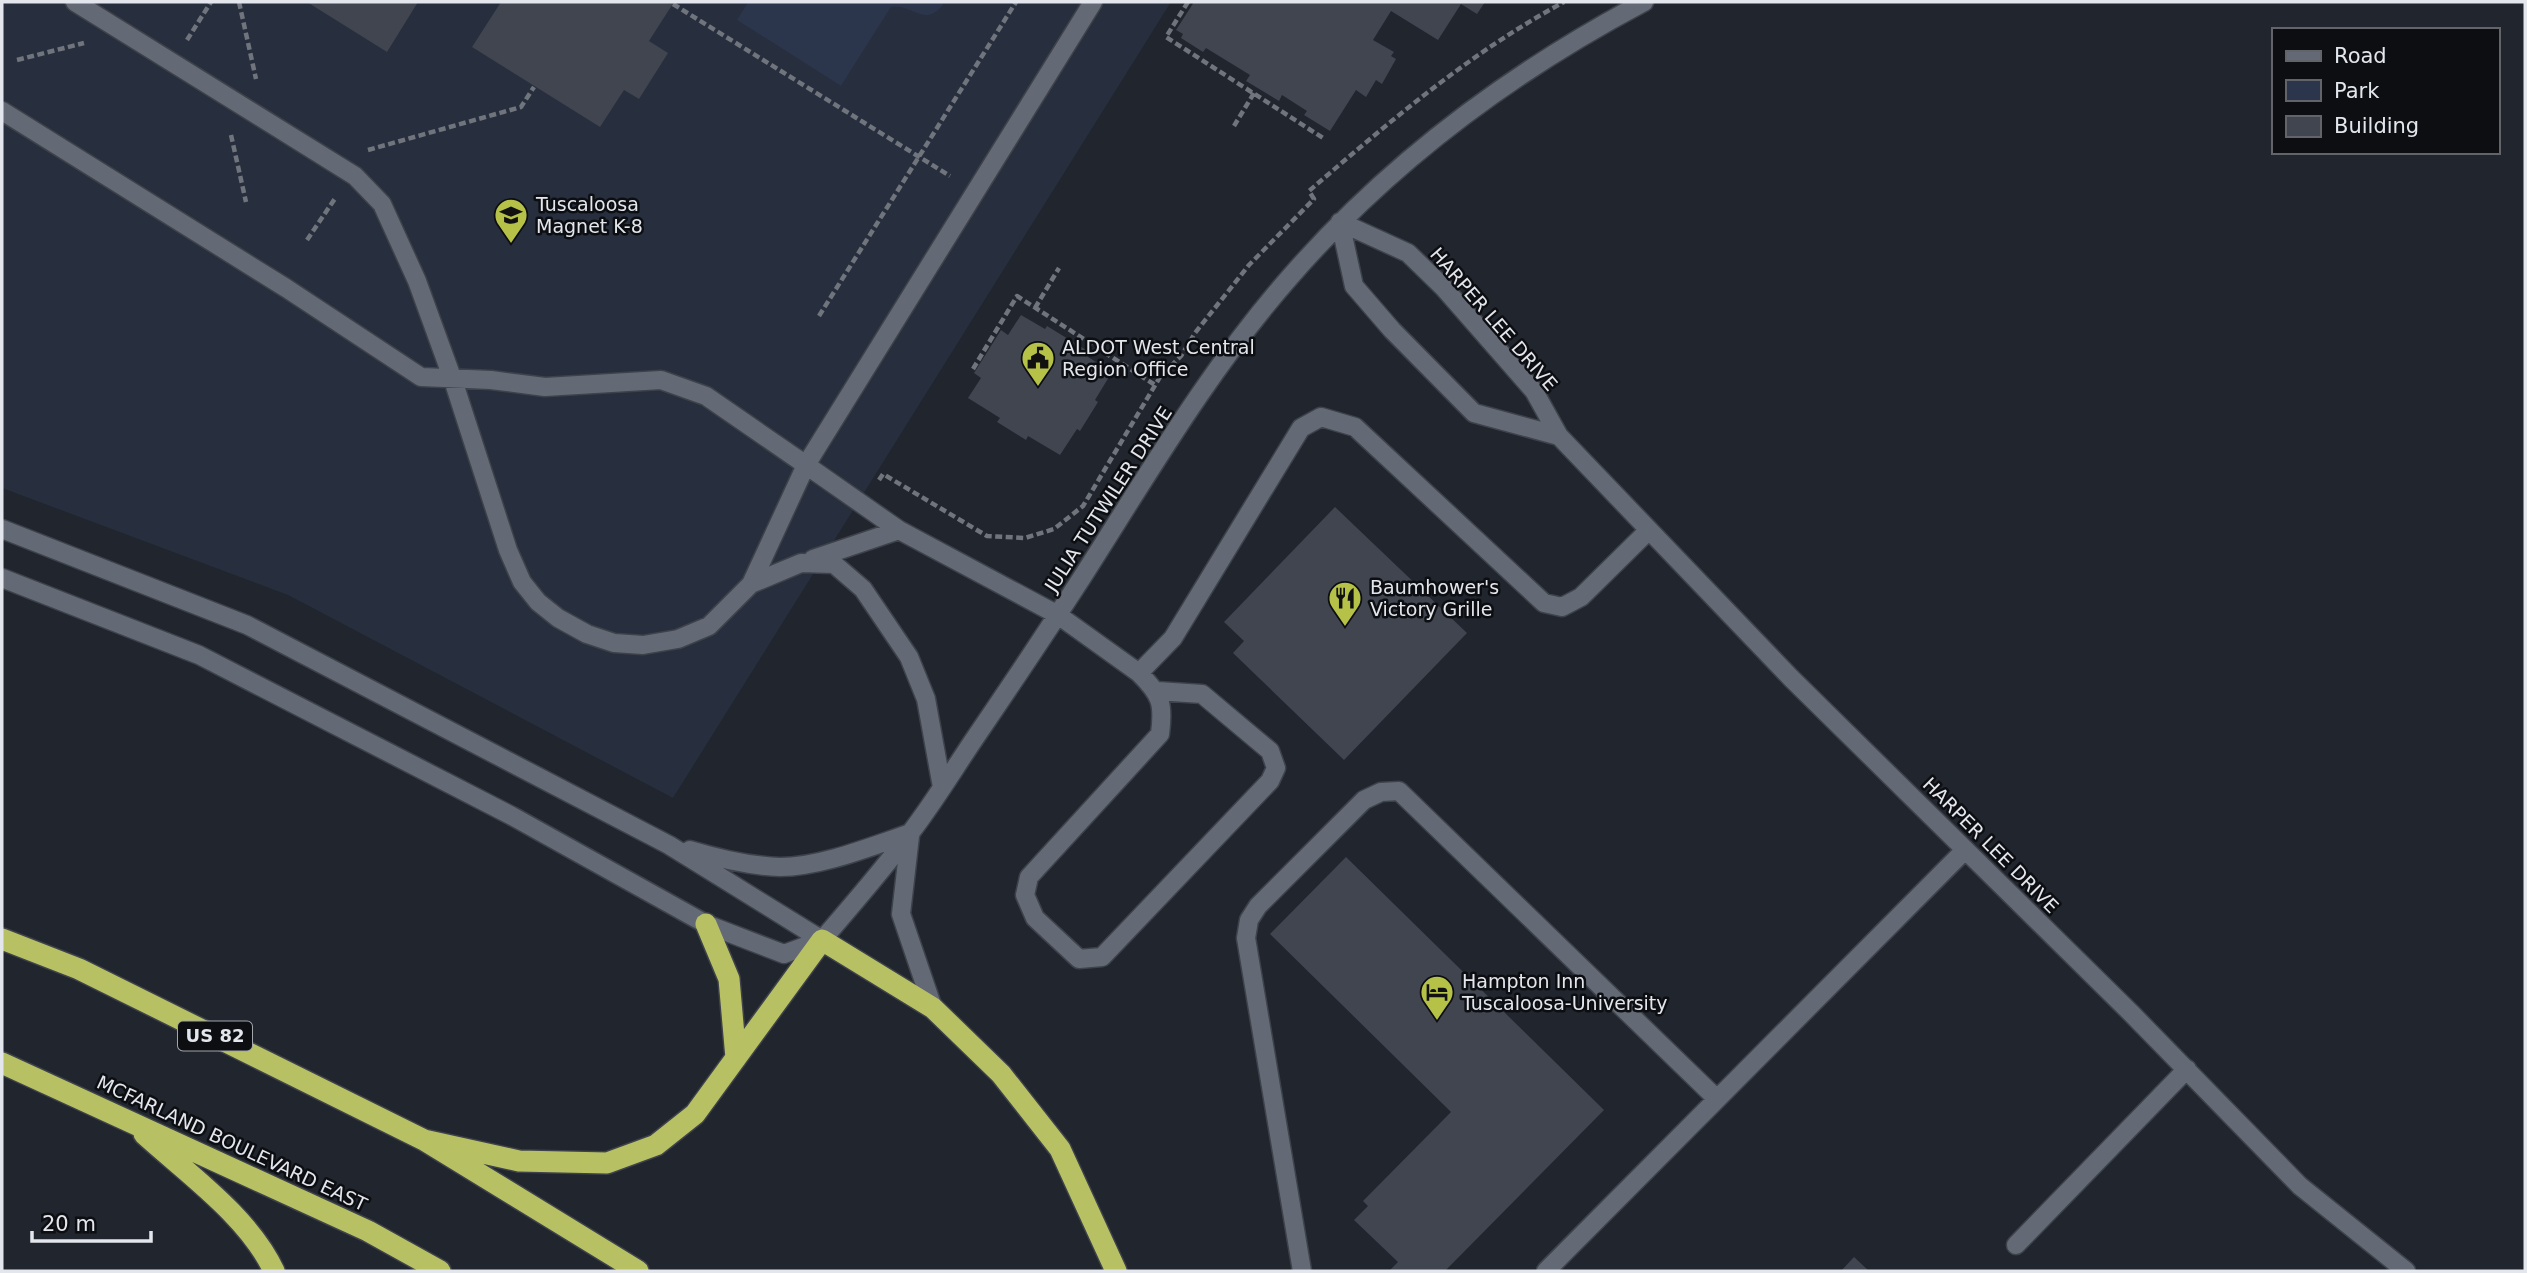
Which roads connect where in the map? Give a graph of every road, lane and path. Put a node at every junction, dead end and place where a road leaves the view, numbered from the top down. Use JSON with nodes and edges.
{"nodes":[{"id":1,"x":75,"y":2,"type":"edge"},
{"id":2,"x":239,"y":2,"type":"edge"},
{"id":3,"x":1016,"y":2,"type":"edge"},
{"id":4,"x":1093,"y":2,"type":"edge"},
{"id":5,"x":1188,"y":2,"type":"edge"},
{"id":6,"x":1644,"y":2,"type":"edge"},
{"id":7,"x":1560,"y":3,"type":"edge"},
{"id":8,"x":673,"y":4,"type":"dead end"},
{"id":9,"x":95,"y":40,"type":"dead end"},
{"id":10,"x":17,"y":60,"type":"dead end"},
{"id":11,"x":256,"y":79,"type":"dead end"},
{"id":12,"x":534,"y":87,"type":"dead end"},
{"id":13,"x":1254,"y":93,"type":"junction"},
{"id":14,"x":2,"y":111,"type":"edge"},
{"id":15,"x":229,"y":124,"type":"dead end"},
{"id":16,"x":1234,"y":127,"type":"dead end"},
{"id":17,"x":1323,"y":138,"type":"dead end"},
{"id":18,"x":368,"y":150,"type":"dead end"},
{"id":19,"x":919,"y":157,"type":"junction"},
{"id":20,"x":951,"y":177,"type":"dead end"},
{"id":21,"x":246,"y":202,"type":"dead end"},
{"id":22,"x":1340,"y":222,"type":"junction"},
{"id":23,"x":1059,"y":268,"type":"dead end"},
{"id":24,"x":1035,"y":308,"type":"junction"},
{"id":25,"x":819,"y":316,"type":"dead end"},
{"id":26,"x":973,"y":369,"type":"dead end"},
{"id":27,"x":453,"y":380,"type":"junction"},
{"id":28,"x":1155,"y":385,"type":"junction"},
{"id":29,"x":1559,"y":436,"type":"junction"},
{"id":30,"x":806,"y":465,"type":"junction"},
{"id":31,"x":863,"y":505,"type":"junction"},
{"id":32,"x":2,"y":529,"type":"edge"},
{"id":33,"x":900,"y":530,"type":"junction"},
{"id":34,"x":1649,"y":530,"type":"junction"},
{"id":35,"x":801,"y":563,"type":"junction"},
{"id":36,"x":2,"y":578,"type":"edge"},
{"id":37,"x":751,"y":584,"type":"junction"},
{"id":38,"x":1058,"y":615,"type":"junction"},
{"id":39,"x":1139,"y":673,"type":"junction"},
{"id":40,"x":1157,"y":691,"type":"junction"},
{"id":41,"x":942,"y":788,"type":"junction"},
{"id":42,"x":911,"y":833,"type":"junction"},
{"id":43,"x":668,"y":845,"type":"junction"},
{"id":44,"x":1965,"y":850,"type":"junction"},
{"id":45,"x":706,"y":924,"type":"junction"},
{"id":46,"x":2,"y":939,"type":"edge"},
{"id":47,"x":822,"y":940,"type":"junction"},
{"id":48,"x":933,"y":1008,"type":"junction"},
{"id":49,"x":736,"y":1058,"type":"junction"},
{"id":50,"x":2,"y":1063,"type":"edge"},
{"id":51,"x":2187,"y":1069,"type":"junction"},
{"id":52,"x":1717,"y":1099,"type":"junction"},
{"id":53,"x":127,"y":1119,"type":"junction"},
{"id":54,"x":424,"y":1140,"type":"junction"},
{"id":55,"x":2016,"y":1245,"type":"dead end"},
{"id":56,"x":274,"y":1271,"type":"edge"},
{"id":57,"x":440,"y":1271,"type":"edge"},
{"id":58,"x":638,"y":1271,"type":"edge"},
{"id":59,"x":1116,"y":1271,"type":"edge"},
{"id":60,"x":1302,"y":1271,"type":"edge"},
{"id":61,"x":1546,"y":1271,"type":"edge"},
{"id":62,"x":2406,"y":1271,"type":"edge"}],
"edges":[{"from":1,"to":27,"type":"street"},
{"from":2,"to":11,"type":"path"},
{"from":3,"to":19,"type":"path"},
{"from":4,"to":30,"type":"street"},
{"from":5,"to":13,"type":"path"},
{"from":6,"to":22,"type":"street","name":"JULIA TUTWILER DRIVE"},
{"from":7,"to":28,"type":"path"},
{"from":8,"to":19,"type":"path"},
{"from":9,"to":10,"type":"path"},
{"from":12,"to":18,"type":"path"},
{"from":13,"to":16,"type":"path"},
{"from":13,"to":17,"type":"path"},
{"from":14,"to":27,"type":"street"},
{"from":15,"to":21,"type":"path"},
{"from":19,"to":20,"type":"path"},
{"from":19,"to":25,"type":"path"},
{"from":22,"to":29,"type":"street","name":"HARPER LEE DRIVE"},
{"from":22,"to":29,"type":"street"},
{"from":22,"to":38,"type":"street","name":"JULIA TUTWILER DRIVE"},
{"from":23,"to":24,"type":"path"},
{"from":24,"to":26,"type":"path"},
{"from":24,"to":28,"type":"path"},
{"from":27,"to":30,"type":"street"},
{"from":27,"to":37,"type":"street"},
{"from":28,"to":31,"type":"path"},
{"from":29,"to":34,"type":"street","name":"HARPER LEE DRIVE"},
{"from":30,"to":31,"type":"street"},
{"from":30,"to":37,"type":"street"},
{"from":31,"to":33,"type":"street"},
{"from":32,"to":43,"type":"street"},
{"from":33,"to":35,"type":"street"},
{"from":33,"to":38,"type":"street"},
{"from":34,"to":39,"type":"street"},
{"from":34,"to":44,"type":"street","name":"HARPER LEE DRIVE"},
{"from":35,"to":37,"type":"street"},
{"from":35,"to":41,"type":"street"},
{"from":36,"to":45,"type":"street"},
{"from":38,"to":39,"type":"street"},
{"from":38,"to":41,"type":"street","name":"JULIA TUTWILER DRIVE"},
{"from":39,"to":40,"type":"street"},
{"from":40,"to":40,"type":"street"},
{"from":41,"to":42,"type":"street","name":"JULIA TUTWILER DRIVE"},
{"from":42,"to":43,"type":"street"},
{"from":42,"to":47,"type":"street","name":"JULIA TUTWILER DRIVE"},
{"from":42,"to":48,"type":"street"},
{"from":43,"to":47,"type":"street"},
{"from":44,"to":51,"type":"street","name":"HARPER LEE DRIVE"},
{"from":44,"to":52,"type":"street"},
{"from":45,"to":47,"type":"street"},
{"from":45,"to":49,"type":"highway"},
{"from":46,"to":54,"type":"highway","number":"US 82"},
{"from":47,"to":48,"type":"highway"},
{"from":47,"to":49,"type":"highway"},
{"from":48,"to":59,"type":"highway"},
{"from":49,"to":54,"type":"highway"},
{"from":50,"to":53,"type":"highway","name":"MCFARLAND BOULEVARD EAST"},
{"from":51,"to":55,"type":"street"},
{"from":51,"to":62,"type":"street","name":"HARPER LEE DRIVE"},
{"from":52,"to":60,"type":"street"},
{"from":52,"to":61,"type":"street"},
{"from":53,"to":56,"type":"highway"},
{"from":53,"to":57,"type":"highway","name":"MCFARLAND BOULEVARD EAST"},
{"from":54,"to":58,"type":"highway","number":"US 82"}]}
